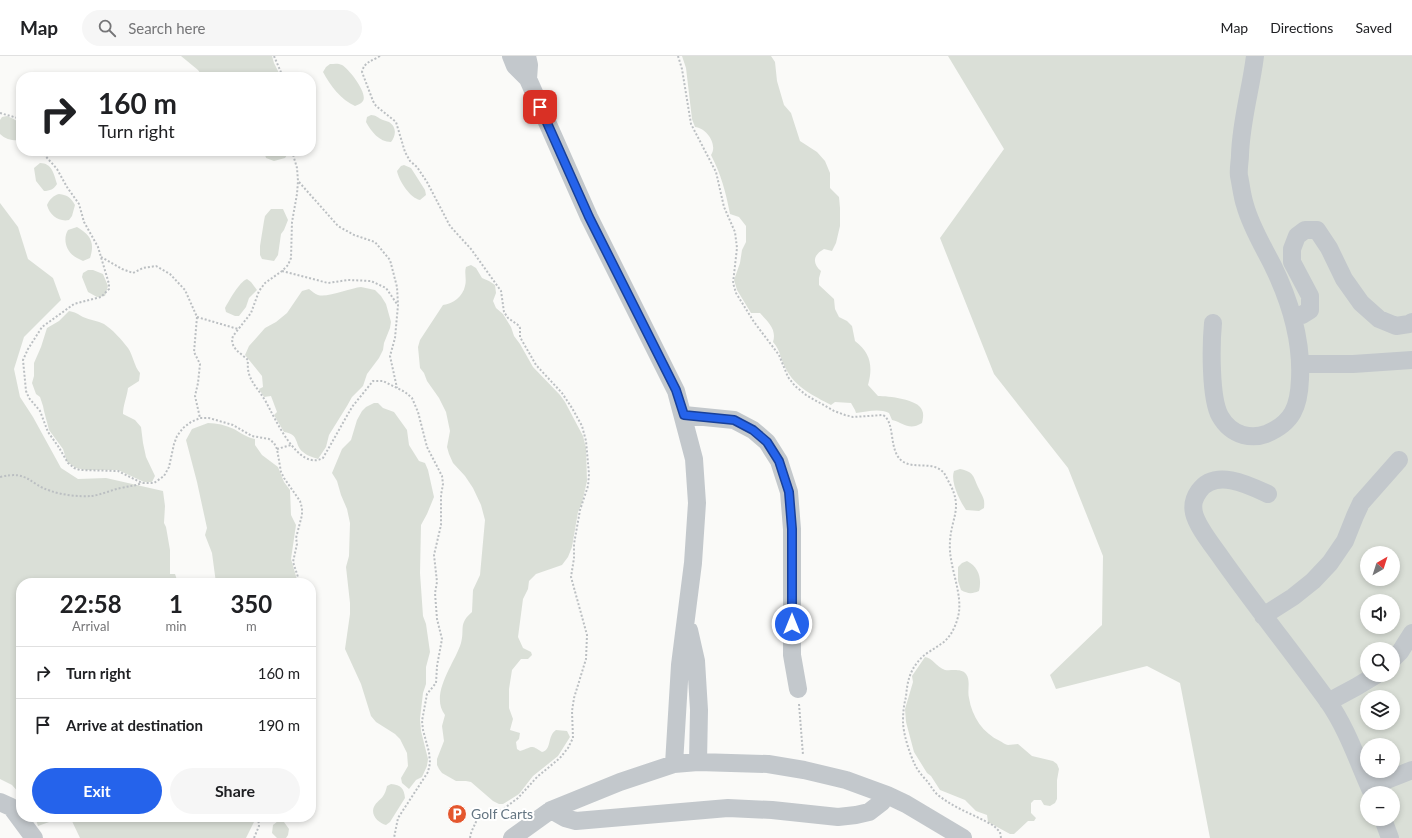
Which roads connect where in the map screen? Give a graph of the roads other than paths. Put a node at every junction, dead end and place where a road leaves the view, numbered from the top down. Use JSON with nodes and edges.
{"nodes":[{"id":1,"x":511,"y":56,"type":"edge"},
{"id":2,"x":528,"y":56,"type":"edge"},
{"id":3,"x":1255,"y":56,"type":"edge"},
{"id":4,"x":528,"y":79,"type":"junction"},
{"id":5,"x":1302,"y":315,"type":"dead end"},
{"id":6,"x":1412,"y":322,"type":"edge"},
{"id":7,"x":1213,"y":323,"type":"dead end"},
{"id":8,"x":1412,"y":360,"type":"edge"},
{"id":9,"x":1300,"y":364,"type":"junction"},
{"id":10,"x":684,"y":415,"type":"junction"},
{"id":11,"x":1399,"y":460,"type":"dead end"},
{"id":12,"x":1268,"y":494,"type":"dead end"},
{"id":13,"x":1263,"y":616,"type":"junction"},
{"id":14,"x":686,"y":618,"type":"junction"},
{"id":15,"x":1412,"y":633,"type":"edge"},
{"id":16,"x":1400,"y":652,"type":"edge"},
{"id":17,"x":1364,"y":682,"type":"edge"},
{"id":18,"x":798,"y":689,"type":"road end"},
{"id":19,"x":1328,"y":702,"type":"junction"},
{"id":20,"x":698,"y":762,"type":"junction"},
{"id":21,"x":674,"y":764,"type":"junction"},
{"id":22,"x":1412,"y":770,"type":"edge"},
{"id":23,"x":1369,"y":786,"type":"edge"},
{"id":24,"x":1374,"y":786,"type":"edge"},
{"id":25,"x":887,"y":795,"type":"junction"},
{"id":26,"x":0,"y":802,"type":"edge"},
{"id":27,"x":551,"y":810,"type":"junction"},
{"id":28,"x":16,"y":814,"type":"edge"},
{"id":29,"x":22,"y":822,"type":"edge"},
{"id":30,"x":1386,"y":826,"type":"edge"},
{"id":31,"x":520,"y":836,"type":"edge"},
{"id":32,"x":34,"y":838,"type":"edge"},
{"id":33,"x":963,"y":838,"type":"edge"},
{"id":34,"x":1390,"y":838,"type":"edge"}],
"edges":[{"from":1,"to":4,"type":"street"},
{"from":2,"to":4,"type":"street"},
{"from":3,"to":9,"type":"street"},
{"from":4,"to":10,"type":"street"},
{"from":5,"to":6,"type":"street"},
{"from":7,"to":9,"type":"street"},
{"from":8,"to":9,"type":"street"},
{"from":10,"to":14,"type":"street"},
{"from":10,"to":18,"type":"street"},
{"from":11,"to":13,"type":"street"},
{"from":12,"to":13,"type":"street"},
{"from":13,"to":19,"type":"street"},
{"from":14,"to":20,"type":"street"},
{"from":14,"to":21,"type":"street"},
{"from":15,"to":16,"type":"street"},
{"from":17,"to":19,"type":"street"},
{"from":19,"to":23,"type":"street"},
{"from":20,"to":21,"type":"street"},
{"from":20,"to":25,"type":"street"},
{"from":21,"to":27,"type":"street"},
{"from":22,"to":24,"type":"street"},
{"from":25,"to":27,"type":"street"},
{"from":25,"to":33,"type":"street"},
{"from":26,"to":28,"type":"street"},
{"from":27,"to":31,"type":"street"},
{"from":29,"to":32,"type":"street"},
{"from":30,"to":34,"type":"street"}]}
